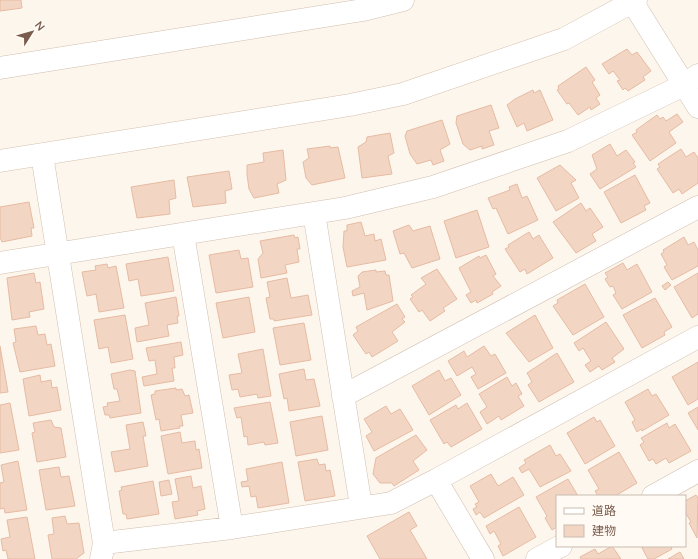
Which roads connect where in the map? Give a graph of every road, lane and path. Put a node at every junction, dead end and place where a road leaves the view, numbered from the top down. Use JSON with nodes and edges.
{"nodes":[{"id":1,"x":403,"y":0,"type":"edge"},
{"id":2,"x":634,"y":1,"type":"edge"},
{"id":3,"x":0,"y":68,"type":"edge"},
{"id":4,"x":691,"y":80,"type":"edge"},
{"id":5,"x":698,"y":107,"type":"edge"},
{"id":6,"x":42,"y":155,"type":"junction"},
{"id":7,"x":0,"y":161,"type":"edge"},
{"id":8,"x":698,"y":207,"type":"edge"},
{"id":9,"x":314,"y":213,"type":"junction"},
{"id":10,"x":183,"y":234,"type":"junction"},
{"id":11,"x":58,"y":254,"type":"junction"},
{"id":12,"x":0,"y":263,"type":"edge"},
{"id":13,"x":698,"y":337,"type":"edge"},
{"id":14,"x":343,"y":396,"type":"junction"},
{"id":15,"x":698,"y":471,"type":"edge"},
{"id":16,"x":436,"y":480,"type":"junction"},
{"id":17,"x":655,"y":495,"type":"edge"},
{"id":18,"x":361,"y":506,"type":"junction"},
{"id":19,"x":232,"y":528,"type":"junction"},
{"id":20,"x":559,"y":547,"type":"edge"},
{"id":21,"x":102,"y":551,"type":"edge"},
{"id":22,"x":483,"y":559,"type":"edge"},
{"id":23,"x":537,"y":559,"type":"edge"}],
"edges":[{"from":1,"to":3,"type":"street"},
{"from":2,"to":4,"type":"street"},
{"from":2,"to":6,"type":"street"},
{"from":4,"to":5,"type":"street"},
{"from":4,"to":9,"type":"street"},
{"from":6,"to":7,"type":"street"},
{"from":6,"to":11,"type":"street"},
{"from":8,"to":14,"type":"street"},
{"from":9,"to":10,"type":"street"},
{"from":9,"to":14,"type":"street"},
{"from":10,"to":11,"type":"street"},
{"from":10,"to":19,"type":"street"},
{"from":11,"to":12,"type":"street"},
{"from":11,"to":21,"type":"street"},
{"from":13,"to":16,"type":"street"},
{"from":14,"to":18,"type":"street"},
{"from":15,"to":17,"type":"street"},
{"from":16,"to":18,"type":"street"},
{"from":16,"to":22,"type":"street"},
{"from":18,"to":19,"type":"street"},
{"from":19,"to":21,"type":"street"},
{"from":20,"to":23,"type":"street"}]}
